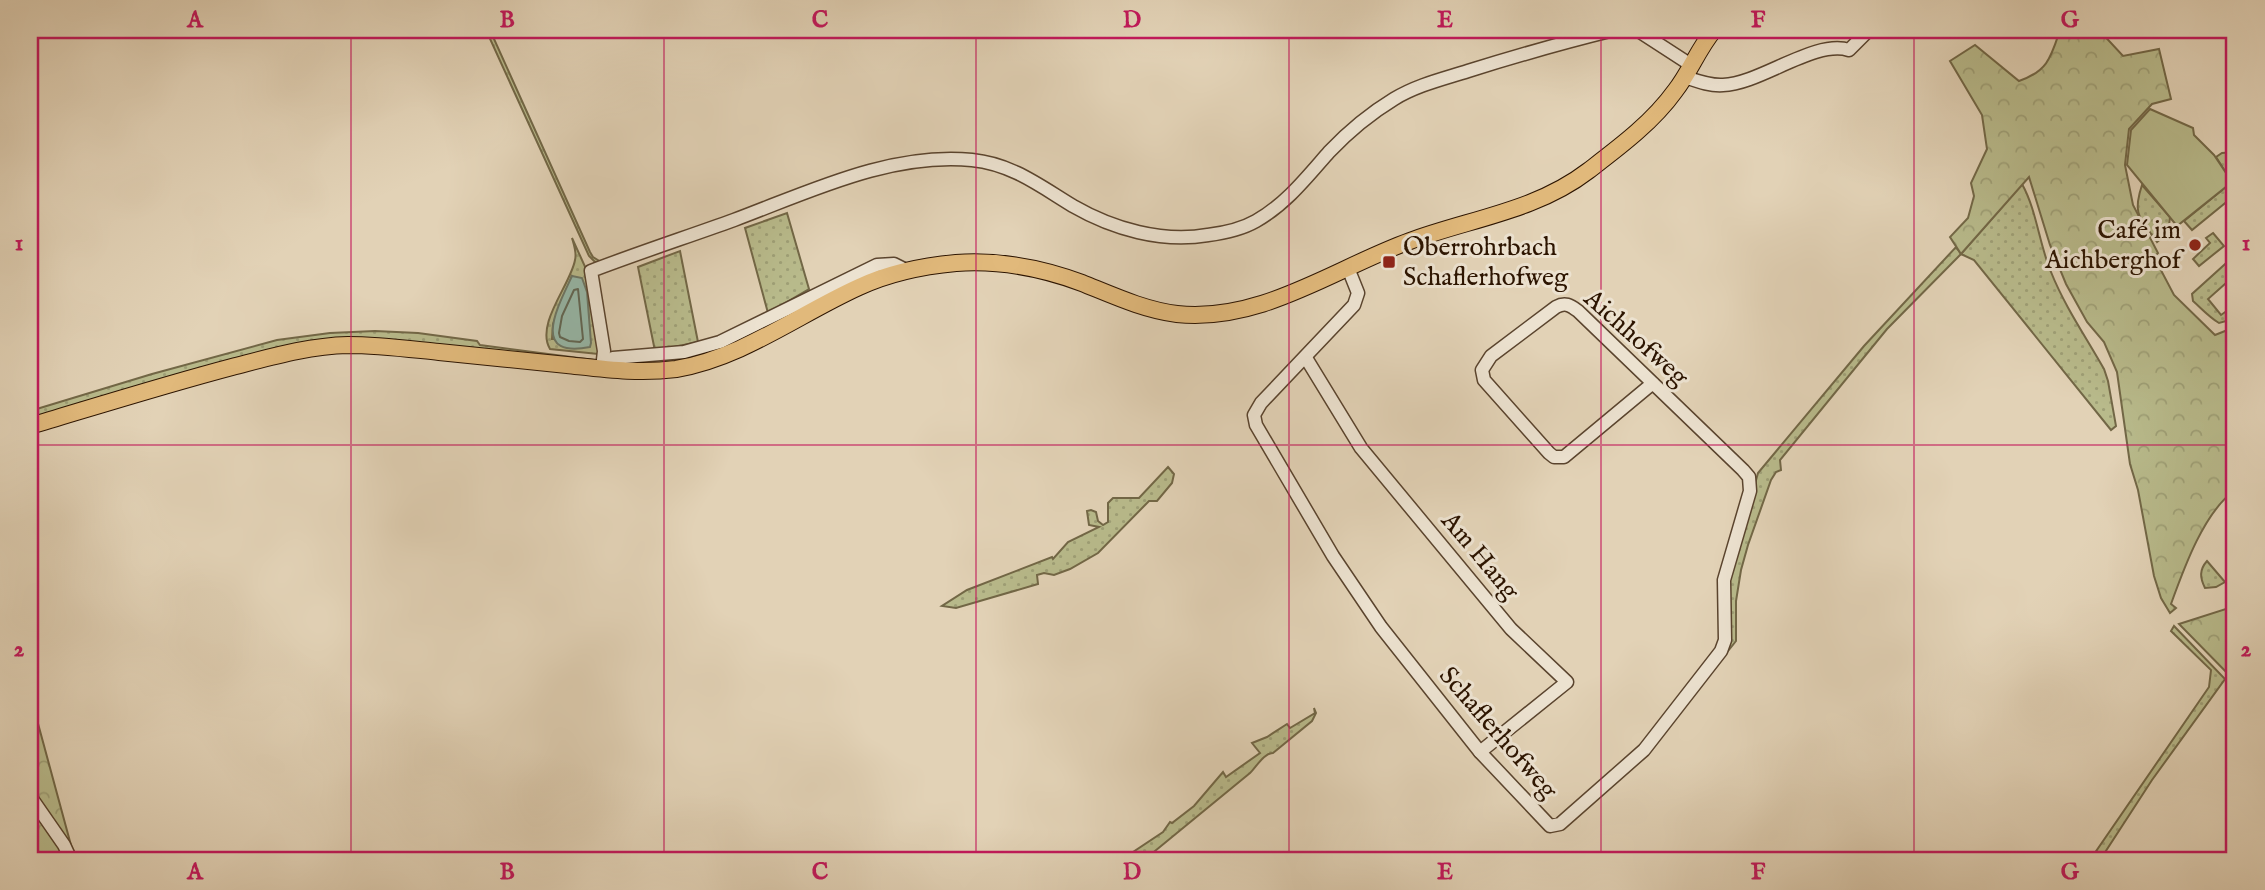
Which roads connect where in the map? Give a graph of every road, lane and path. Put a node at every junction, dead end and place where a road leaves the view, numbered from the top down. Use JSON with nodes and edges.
{"nodes":[{"id":1,"x":1614,"y":30,"type":"edge"},
{"id":2,"x":1637,"y":30,"type":"edge"},
{"id":3,"x":1714,"y":30,"type":"edge"},
{"id":4,"x":1869,"y":30,"type":"edge"},
{"id":5,"x":1688,"y":71,"type":"junction"},
{"id":6,"x":1348,"y":268,"type":"junction"},
{"id":7,"x":1306,"y":358,"type":"junction"},
{"id":8,"x":602,"y":369,"type":"junction"},
{"id":9,"x":1653,"y":383,"type":"junction"},
{"id":10,"x":30,"y":426,"type":"edge"},
{"id":11,"x":1749,"y":477,"type":"joint"},
{"id":12,"x":1480,"y":752,"type":"junction"},
{"id":13,"x":30,"y":796,"type":"edge"},
{"id":14,"x":71,"y":860,"type":"edge"}],
"edges":[{"from":1,"to":8,"type":"street"},
{"from":2,"to":5,"type":"street"},
{"from":3,"to":5,"type":"main road"},
{"from":4,"to":5,"type":"street"},
{"from":5,"to":6,"type":"main road"},
{"from":6,"to":7,"type":"street"},
{"from":6,"to":8,"type":"main road"},
{"from":7,"to":12,"type":"street","name":"Schaflerhofweg"},
{"from":7,"to":12,"type":"street","name":"Am Hang"},
{"from":8,"to":10,"type":"main road"},
{"from":9,"to":9,"type":"street","name":"Aichhofweg"},
{"from":9,"to":11,"type":"street","name":"Aichhofweg"},
{"from":11,"to":12,"type":"street","name":"Schaflerhofweg"},
{"from":13,"to":14,"type":"street"}]}
